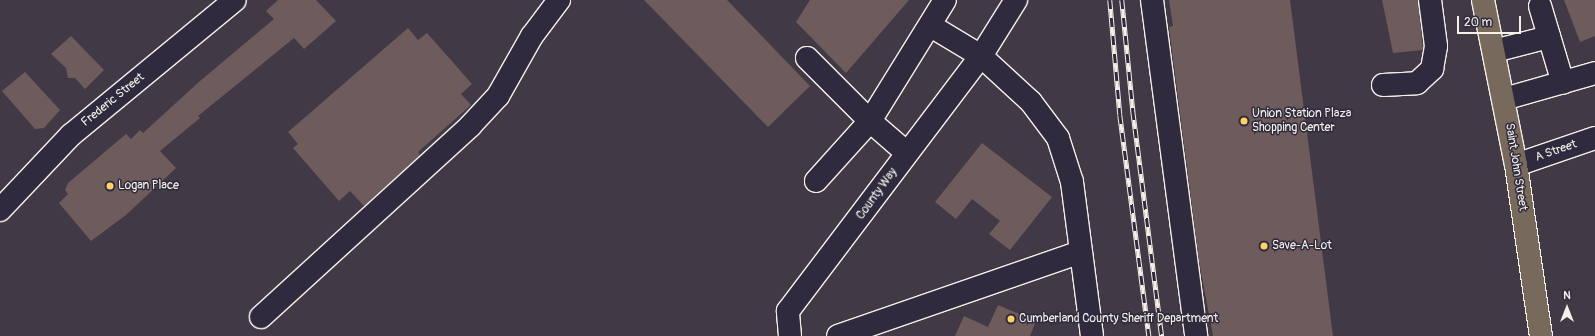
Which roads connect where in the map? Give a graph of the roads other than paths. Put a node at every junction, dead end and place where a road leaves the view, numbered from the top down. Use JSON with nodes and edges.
{"nodes":[{"id":1,"x":235,"y":0,"type":"edge"},
{"id":2,"x":945,"y":0,"type":"edge"},
{"id":3,"x":1016,"y":0,"type":"edge"},
{"id":4,"x":1152,"y":0,"type":"edge"},
{"id":5,"x":1430,"y":0,"type":"edge"},
{"id":6,"x":1483,"y":0,"type":"edge"},
{"id":7,"x":557,"y":2,"type":"edge"},
{"id":8,"x":1540,"y":6,"type":"dead end"},
{"id":9,"x":931,"y":26,"type":"junction"},
{"id":10,"x":1549,"y":37,"type":"junction"},
{"id":11,"x":1494,"y":51,"type":"junction"},
{"id":12,"x":981,"y":56,"type":"junction"},
{"id":13,"x":807,"y":58,"type":"dead end"},
{"id":14,"x":1595,"y":73,"type":"edge"},
{"id":15,"x":1563,"y":83,"type":"junction"},
{"id":16,"x":1383,"y":85,"type":"dead end"},
{"id":17,"x":1504,"y":99,"type":"junction"},
{"id":18,"x":870,"y":121,"type":"junction"},
{"id":19,"x":1595,"y":138,"type":"edge"},
{"id":20,"x":907,"y":153,"type":"junction"},
{"id":21,"x":1516,"y":165,"type":"junction"},
{"id":22,"x":816,"y":182,"type":"dead end"},
{"id":23,"x":0,"y":210,"type":"edge"},
{"id":24,"x":1080,"y":252,"type":"junction"},
{"id":25,"x":261,"y":317,"type":"dead end"},
{"id":26,"x":790,"y":336,"type":"edge"},
{"id":27,"x":838,"y":336,"type":"edge"},
{"id":28,"x":1092,"y":336,"type":"edge"},
{"id":29,"x":1196,"y":336,"type":"edge"},
{"id":30,"x":1541,"y":336,"type":"edge"}],
"edges":[{"from":1,"to":23,"type":"street","name":"Frederic Street"},
{"from":2,"to":9,"type":"street"},
{"from":3,"to":12,"type":"street","name":"County Way"},
{"from":4,"to":29,"type":"street"},
{"from":5,"to":16,"type":"street"},
{"from":6,"to":11,"type":"main road","name":"Saint John Street"},
{"from":7,"to":25,"type":"street"},
{"from":8,"to":10,"type":"street"},
{"from":9,"to":12,"type":"street"},
{"from":9,"to":18,"type":"street"},
{"from":10,"to":11,"type":"street"},
{"from":10,"to":15,"type":"street"},
{"from":11,"to":17,"type":"main road","name":"Saint John Street"},
{"from":12,"to":20,"type":"street","name":"County Way"},
{"from":12,"to":24,"type":"street"},
{"from":13,"to":18,"type":"street"},
{"from":14,"to":15,"type":"street"},
{"from":15,"to":17,"type":"street"},
{"from":17,"to":21,"type":"main road","name":"Saint John Street"},
{"from":18,"to":20,"type":"street"},
{"from":18,"to":22,"type":"street"},
{"from":19,"to":21,"type":"street","name":"A Street"},
{"from":20,"to":26,"type":"street","name":"County Way"},
{"from":21,"to":30,"type":"main road","name":"Saint John Street"},
{"from":24,"to":27,"type":"street"},
{"from":24,"to":28,"type":"street"}]}
